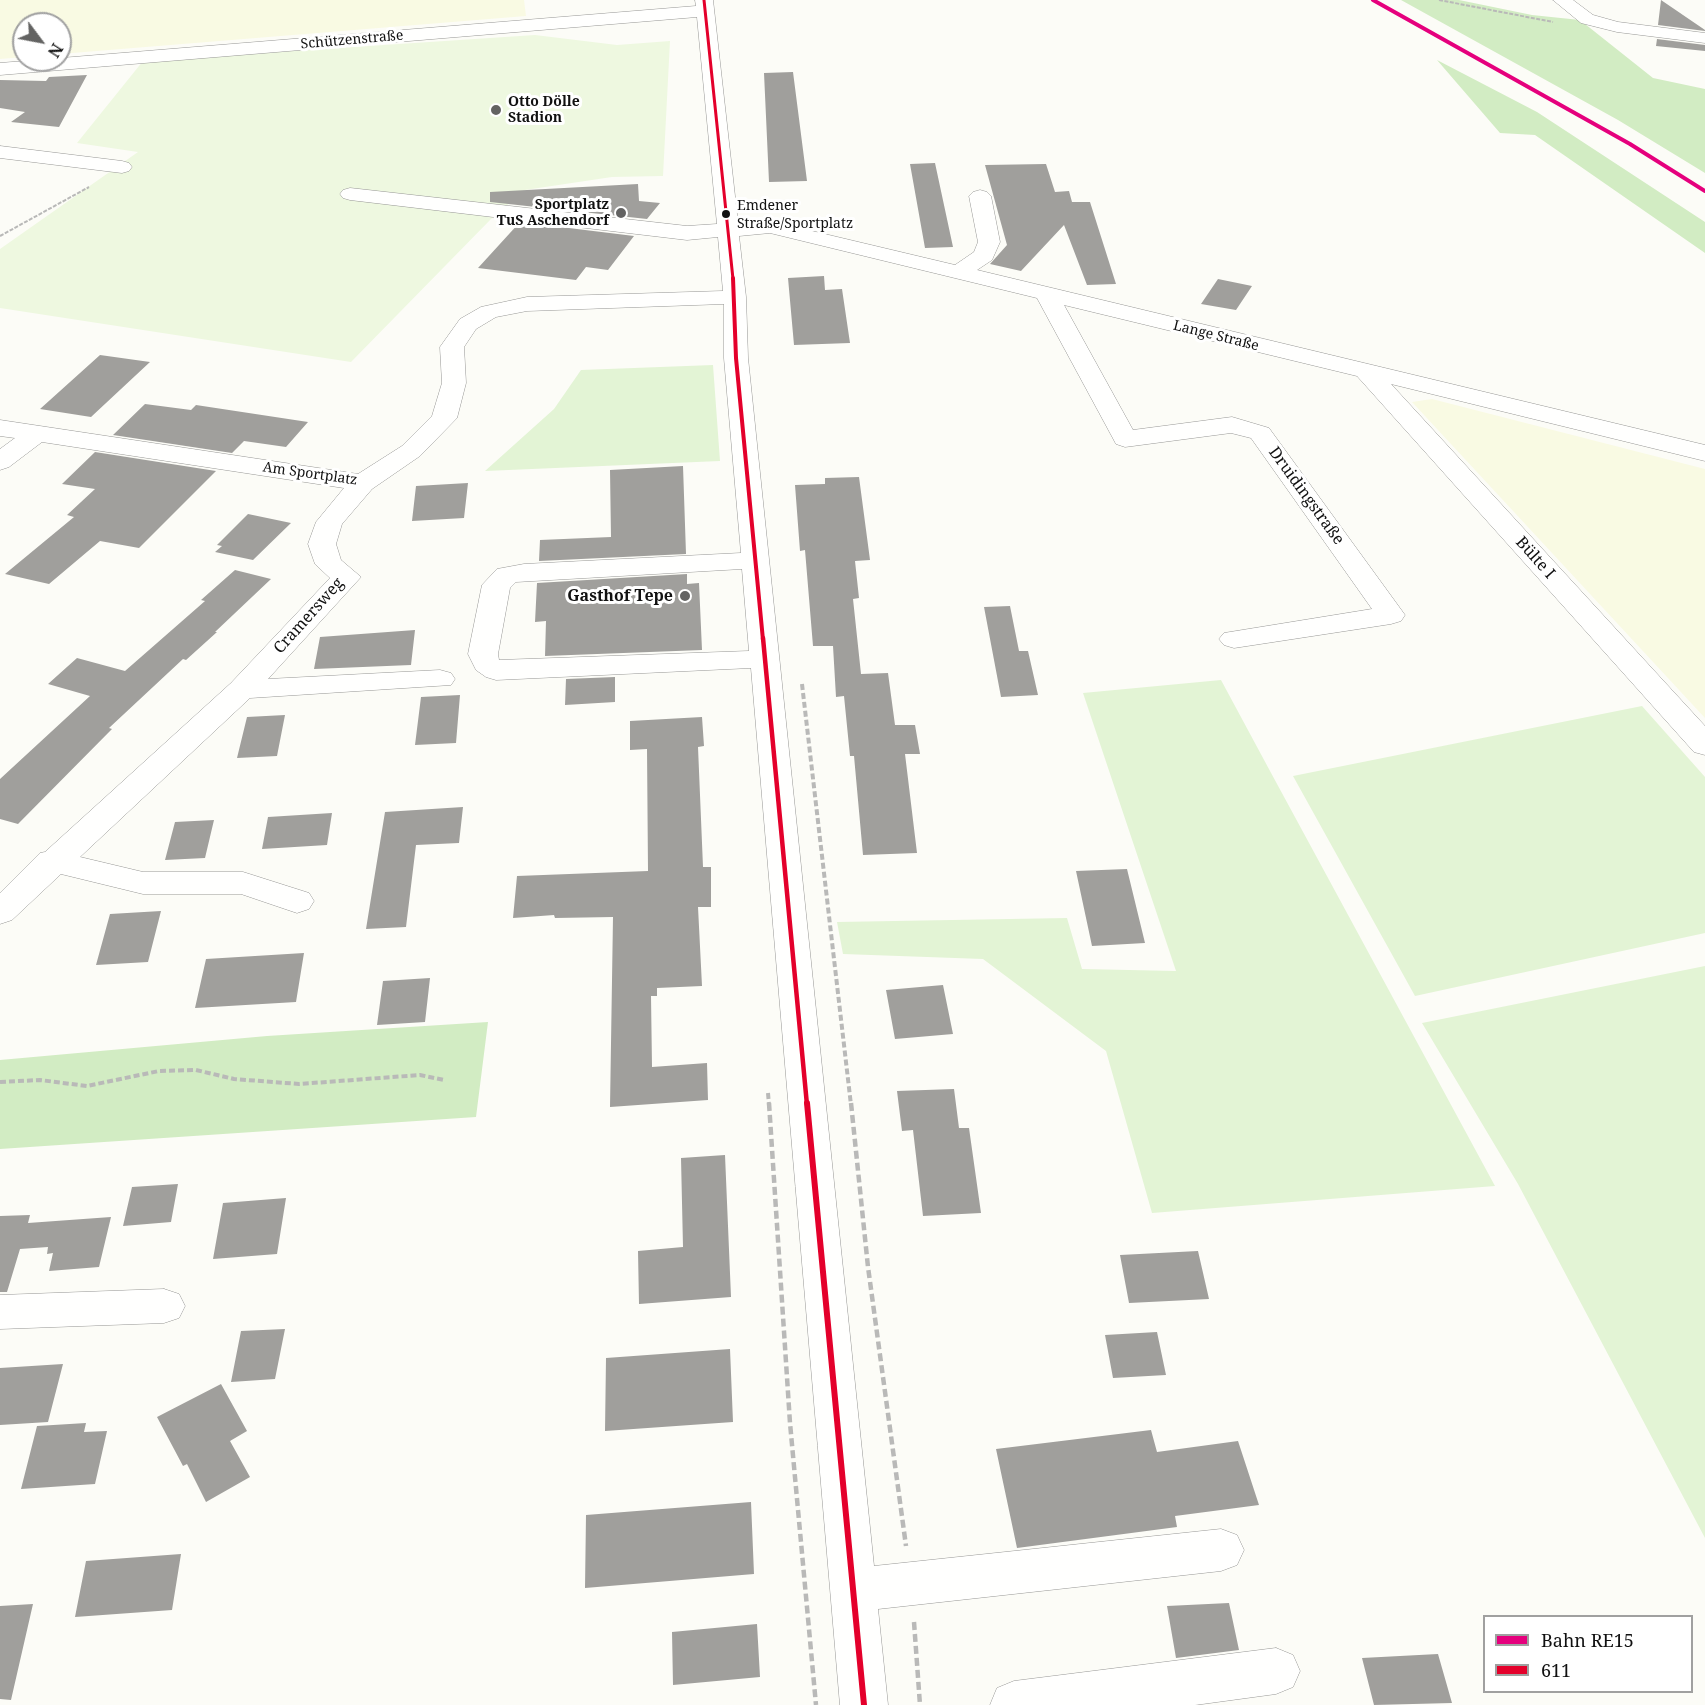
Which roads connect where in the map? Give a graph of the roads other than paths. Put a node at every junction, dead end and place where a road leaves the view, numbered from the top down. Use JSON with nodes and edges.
{"nodes":[{"id":1,"x":1562,"y":0,"type":"edge"},
{"id":2,"x":704,"y":5,"type":"edge"},
{"id":3,"x":1705,"y":38,"type":"edge"},
{"id":4,"x":0,"y":69,"type":"edge"},
{"id":5,"x":0,"y":152,"type":"edge"},
{"id":6,"x":122,"y":167,"type":"road end"},
{"id":7,"x":350,"y":194,"type":"dead end"},
{"id":8,"x":980,"y":196,"type":"dead end"},
{"id":9,"x":727,"y":229,"type":"junction"},
{"id":10,"x":957,"y":274,"type":"junction"},
{"id":11,"x":1047,"y":295,"type":"junction"},
{"id":12,"x":735,"y":297,"type":"junction"},
{"id":13,"x":1366,"y":372,"type":"junction"},
{"id":14,"x":0,"y":428,"type":"edge"},
{"id":15,"x":37,"y":433,"type":"junction"},
{"id":16,"x":1705,"y":453,"type":"edge"},
{"id":17,"x":0,"y":462,"type":"edge"},
{"id":18,"x":363,"y":483,"type":"junction"},
{"id":19,"x":757,"y":561,"type":"junction"},
{"id":20,"x":1234,"y":639,"type":"dead end"},
{"id":21,"x":765,"y":657,"type":"junction"},
{"id":22,"x":440,"y":679,"type":"dead end"},
{"id":23,"x":242,"y":689,"type":"junction"},
{"id":24,"x":1704,"y":742,"type":"edge"},
{"id":25,"x":52,"y":861,"type":"junction"},
{"id":26,"x":297,"y":901,"type":"dead end"},
{"id":27,"x":0,"y":912,"type":"edge"},
{"id":28,"x":164,"y":1306,"type":"dead end"},
{"id":29,"x":0,"y":1312,"type":"edge"},
{"id":30,"x":1221,"y":1550,"type":"dead end"},
{"id":31,"x":853,"y":1590,"type":"junction"},
{"id":32,"x":1276,"y":1671,"type":"dead end"},
{"id":33,"x":864,"y":1705,"type":"edge"},
{"id":34,"x":1014,"y":1705,"type":"edge"}],
"edges":[{"from":1,"to":3,"type":"street"},
{"from":2,"to":4,"type":"street","name":"Schützenstraße"},
{"from":2,"to":9,"type":"street"},
{"from":5,"to":6,"type":"street"},
{"from":7,"to":9,"type":"street"},
{"from":8,"to":10,"type":"street"},
{"from":9,"to":10,"type":"street","name":"Lange Straße"},
{"from":9,"to":12,"type":"street"},
{"from":10,"to":11,"type":"street","name":"Lange Straße"},
{"from":11,"to":13,"type":"street","name":"Lange Straße"},
{"from":11,"to":20,"type":"street","name":"Druidingstraße"},
{"from":12,"to":18,"type":"street","name":"Am Sportplatz"},
{"from":12,"to":19,"type":"street"},
{"from":13,"to":16,"type":"street","name":"Lange Straße"},
{"from":13,"to":24,"type":"street","name":"Bülte I"},
{"from":14,"to":15,"type":"street","name":"Am Sportplatz"},
{"from":15,"to":17,"type":"street"},
{"from":15,"to":18,"type":"street","name":"Am Sportplatz"},
{"from":18,"to":23,"type":"street","name":"Cramersweg"},
{"from":19,"to":21,"type":"street"},
{"from":19,"to":21,"type":"street"},
{"from":21,"to":31,"type":"street"},
{"from":22,"to":23,"type":"street"},
{"from":23,"to":25,"type":"street","name":"Cramersweg"},
{"from":25,"to":26,"type":"street"},
{"from":25,"to":27,"type":"street","name":"Cramersweg"},
{"from":28,"to":29,"type":"street"},
{"from":30,"to":31,"type":"street"},
{"from":31,"to":33,"type":"street"},
{"from":32,"to":34,"type":"street"}]}
